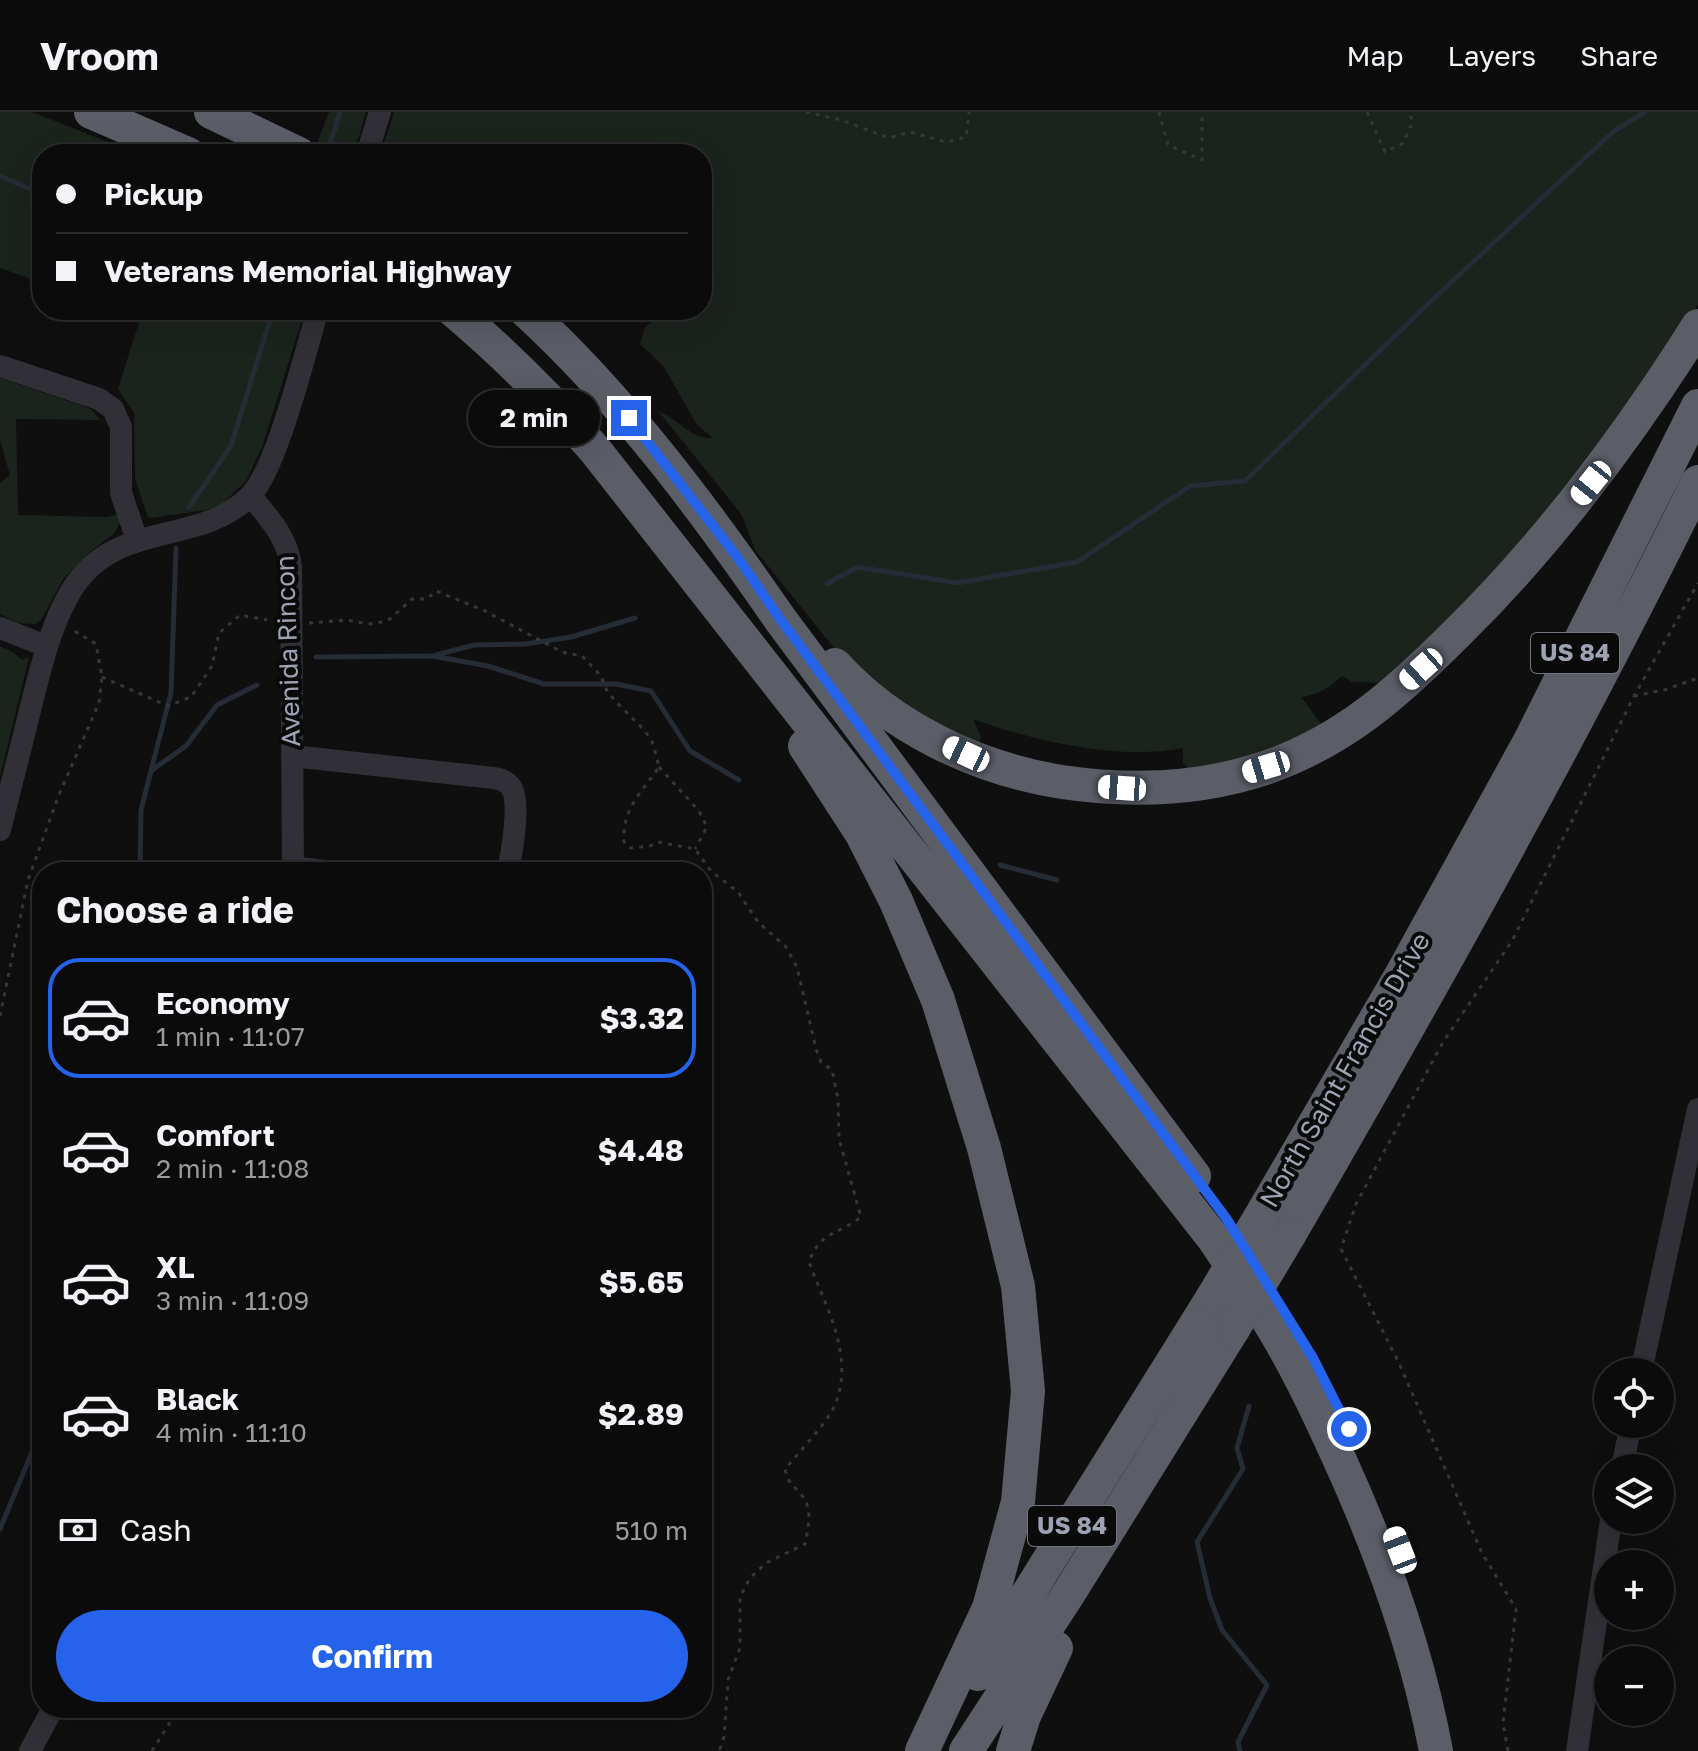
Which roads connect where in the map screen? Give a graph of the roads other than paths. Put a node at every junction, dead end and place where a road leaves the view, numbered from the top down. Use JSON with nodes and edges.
{"nodes":[{"id":1,"x":91,"y":112,"type":"edge"},
{"id":2,"x":211,"y":112,"type":"edge"},
{"id":3,"x":380,"y":112,"type":"edge"},
{"id":4,"x":165,"y":144,"type":"edge"},
{"id":5,"x":279,"y":144,"type":"edge"},
{"id":6,"x":370,"y":144,"type":"edge"},
{"id":7,"x":315,"y":320,"type":"edge"},
{"id":8,"x":465,"y":320,"type":"edge"},
{"id":9,"x":535,"y":320,"type":"edge"},
{"id":10,"x":1698,"y":326,"type":"edge"},
{"id":11,"x":0,"y":366,"type":"edge"},
{"id":12,"x":1698,"y":406,"type":"edge"},
{"id":13,"x":1698,"y":482,"type":"edge"},
{"id":14,"x":251,"y":496,"type":"junction"},
{"id":15,"x":137,"y":540,"type":"junction"},
{"id":16,"x":738,"y":558,"type":"junction"},
{"id":17,"x":722,"y":613,"type":"junction"},
{"id":18,"x":0,"y":628,"type":"edge"},
{"id":19,"x":46,"y":646,"type":"junction"},
{"id":20,"x":292,"y":756,"type":"junction"},
{"id":21,"x":0,"y":830,"type":"edge"},
{"id":22,"x":293,"y":862,"type":"edge"},
{"id":23,"x":508,"y":862,"type":"edge"},
{"id":24,"x":1698,"y":1109,"type":"edge"},
{"id":25,"x":1694,"y":1140,"type":"edge"},
{"id":26,"x":1644,"y":1358,"type":"edge"},
{"id":27,"x":1132,"y":1494,"type":"junction"},
{"id":28,"x":1609,"y":1534,"type":"edge"},
{"id":29,"x":48,"y":1718,"type":"edge"},
{"id":30,"x":30,"y":1751,"type":"edge"},
{"id":31,"x":923,"y":1751,"type":"edge"},
{"id":32,"x":966,"y":1751,"type":"edge"},
{"id":33,"x":1013,"y":1751,"type":"edge"},
{"id":34,"x":1436,"y":1751,"type":"edge"},
{"id":35,"x":1458,"y":1751,"type":"edge"},
{"id":36,"x":1577,"y":1751,"type":"edge"}],
"edges":[{"from":1,"to":4,"type":"highway"},
{"from":2,"to":5,"type":"highway"},
{"from":3,"to":6,"type":"street"},
{"from":7,"to":14,"type":"street"},
{"from":8,"to":17,"type":"highway"},
{"from":9,"to":16,"type":"highway"},
{"from":10,"to":16,"type":"highway"},
{"from":11,"to":15,"type":"street"},
{"from":12,"to":31,"type":"highway","name":"North Saint Francis Drive","number":"US 84","bridge":true},
{"from":13,"to":27,"type":"highway","name":"North Saint Francis Drive","number":"US 84","bridge":true},
{"from":14,"to":15,"type":"street"},
{"from":14,"to":20,"type":"street","name":"Avenida Rincon"},
{"from":15,"to":19,"type":"street"},
{"from":16,"to":35,"type":"highway"},
{"from":17,"to":31,"type":"highway"},
{"from":17,"to":34,"type":"highway"},
{"from":18,"to":19,"type":"street"},
{"from":19,"to":21,"type":"street"},
{"from":20,"to":22,"type":"street","name":"Avenida Rincon"},
{"from":20,"to":23,"type":"street"},
{"from":24,"to":25,"type":"street"},
{"from":25,"to":26,"type":"street"},
{"from":27,"to":32,"type":"highway","name":"North Saint Francis Drive","number":"US 84"},
{"from":27,"to":33,"type":"highway"},
{"from":28,"to":36,"type":"street"},
{"from":29,"to":30,"type":"street"}]}
